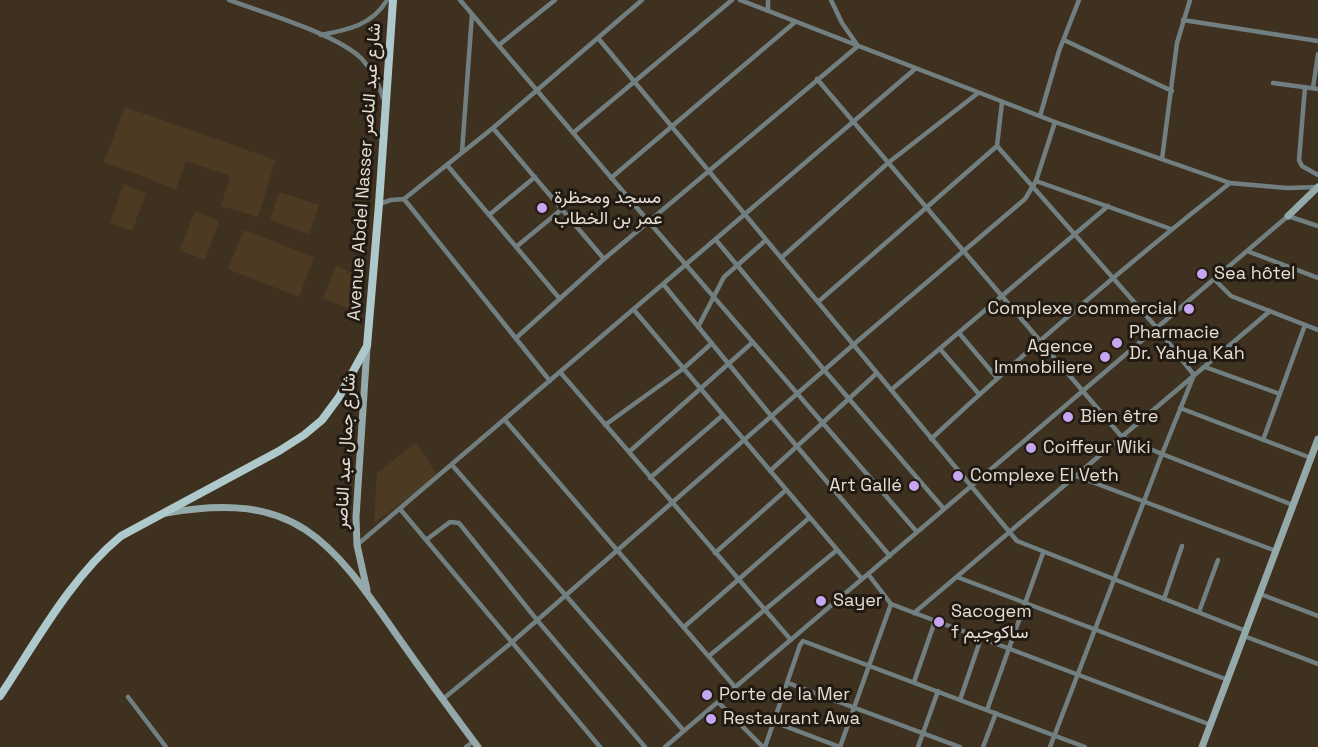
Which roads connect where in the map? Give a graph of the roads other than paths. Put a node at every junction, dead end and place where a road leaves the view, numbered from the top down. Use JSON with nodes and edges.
{"nodes":[{"id":1,"x":229,"y":0,"type":"edge"},
{"id":2,"x":387,"y":0,"type":"edge"},
{"id":3,"x":393,"y":0,"type":"edge"},
{"id":4,"x":555,"y":0,"type":"edge"},
{"id":5,"x":642,"y":0,"type":"edge"},
{"id":6,"x":732,"y":0,"type":"edge"},
{"id":7,"x":740,"y":0,"type":"edge"},
{"id":8,"x":768,"y":0,"type":"edge"},
{"id":9,"x":831,"y":0,"type":"edge"},
{"id":10,"x":1079,"y":0,"type":"edge"},
{"id":11,"x":1190,"y":0,"type":"edge"},
{"id":12,"x":464,"y":1,"type":"edge"},
{"id":13,"x":768,"y":11,"type":"junction"},
{"id":14,"x":472,"y":14,"type":"junction"},
{"id":15,"x":1183,"y":20,"type":"junction"},
{"id":16,"x":795,"y":22,"type":"junction"},
{"id":17,"x":321,"y":35,"type":"junction"},
{"id":18,"x":598,"y":38,"type":"junction"},
{"id":19,"x":1064,"y":40,"type":"junction"},
{"id":20,"x":1318,"y":41,"type":"edge"},
{"id":21,"x":499,"y":45,"type":"junction"},
{"id":22,"x":858,"y":46,"type":"junction"},
{"id":23,"x":1318,"y":54,"type":"edge"},
{"id":24,"x":915,"y":69,"type":"junction"},
{"id":25,"x":817,"y":79,"type":"junction"},
{"id":26,"x":635,"y":83,"type":"junction"},
{"id":27,"x":1273,"y":83,"type":"dead end"},
{"id":28,"x":1305,"y":87,"type":"junction"},
{"id":29,"x":1316,"y":88,"type":"edge"},
{"id":30,"x":537,"y":90,"type":"junction"},
{"id":31,"x":1172,"y":91,"type":"junction"},
{"id":32,"x":978,"y":93,"type":"junction"},
{"id":33,"x":1002,"y":102,"type":"junction"},
{"id":34,"x":386,"y":106,"type":"junction"},
{"id":35,"x":1040,"y":116,"type":"junction"},
{"id":36,"x":1055,"y":122,"type":"junction"},
{"id":37,"x":853,"y":123,"type":"junction"},
{"id":38,"x":672,"y":127,"type":"junction"},
{"id":39,"x":493,"y":128,"type":"junction"},
{"id":40,"x":573,"y":133,"type":"junction"},
{"id":41,"x":997,"y":146,"type":"junction"},
{"id":42,"x":462,"y":152,"type":"junction"},
{"id":43,"x":1162,"y":159,"type":"junction"},
{"id":44,"x":888,"y":163,"type":"junction"},
{"id":45,"x":447,"y":165,"type":"junction"},
{"id":46,"x":708,"y":171,"type":"junction"},
{"id":47,"x":1318,"y":175,"type":"edge"},
{"id":48,"x":535,"y":177,"type":"junction"},
{"id":49,"x":611,"y":178,"type":"junction"},
{"id":50,"x":1230,"y":183,"type":"junction"},
{"id":51,"x":1035,"y":184,"type":"junction"},
{"id":52,"x":1318,"y":187,"type":"edge"},
{"id":53,"x":404,"y":199,"type":"junction"},
{"id":54,"x":379,"y":204,"type":"junction"},
{"id":55,"x":1108,"y":206,"type":"junction"},
{"id":56,"x":925,"y":207,"type":"junction"},
{"id":57,"x":562,"y":209,"type":"junction"},
{"id":58,"x":489,"y":215,"type":"junction"},
{"id":59,"x":745,"y":215,"type":"junction"},
{"id":60,"x":1288,"y":216,"type":"junction"},
{"id":61,"x":649,"y":222,"type":"junction"},
{"id":62,"x":1318,"y":226,"type":"edge"},
{"id":63,"x":1171,"y":230,"type":"junction"},
{"id":64,"x":1075,"y":236,"type":"junction"},
{"id":65,"x":716,"y":240,"type":"junction"},
{"id":66,"x":766,"y":240,"type":"junction"},
{"id":67,"x":516,"y":247,"type":"junction"},
{"id":68,"x":963,"y":251,"type":"junction"},
{"id":69,"x":1247,"y":251,"type":"junction"},
{"id":70,"x":781,"y":258,"type":"junction"},
{"id":71,"x":604,"y":260,"type":"junction"},
{"id":72,"x":686,"y":264,"type":"junction"},
{"id":73,"x":737,"y":266,"type":"junction"},
{"id":74,"x":1113,"y":278,"type":"junction"},
{"id":75,"x":1318,"y":278,"type":"edge"},
{"id":76,"x":1214,"y":279,"type":"junction"},
{"id":77,"x":664,"y":285,"type":"junction"},
{"id":78,"x":1002,"y":296,"type":"junction"},
{"id":79,"x":715,"y":297,"type":"junction"},
{"id":80,"x":560,"y":299,"type":"junction"},
{"id":81,"x":818,"y":302,"type":"junction"},
{"id":82,"x":634,"y":310,"type":"junction"},
{"id":83,"x":1270,"y":311,"type":"junction"},
{"id":84,"x":1305,"y":325,"type":"junction"},
{"id":85,"x":698,"y":327,"type":"junction"},
{"id":86,"x":1157,"y":328,"type":"junction"},
{"id":87,"x":1318,"y":330,"type":"edge"},
{"id":88,"x":959,"y":333,"type":"junction"},
{"id":89,"x":516,"y":338,"type":"junction"},
{"id":90,"x":1041,"y":341,"type":"junction"},
{"id":91,"x":753,"y":342,"type":"junction"},
{"id":92,"x":711,"y":343,"type":"junction"},
{"id":93,"x":853,"y":345,"type":"junction"},
{"id":94,"x":367,"y":346,"type":"junction"},
{"id":95,"x":940,"y":349,"type":"junction"},
{"id":96,"x":729,"y":365,"type":"junction"},
{"id":97,"x":1204,"y":367,"type":"junction"},
{"id":98,"x":684,"y":368,"type":"junction"},
{"id":99,"x":825,"y":371,"type":"junction"},
{"id":100,"x":560,"y":372,"type":"junction"},
{"id":101,"x":877,"y":373,"type":"junction"},
{"id":102,"x":1194,"y":375,"type":"junction"},
{"id":103,"x":997,"y":378,"type":"junction"},
{"id":104,"x":550,"y":381,"type":"junction"},
{"id":105,"x":701,"y":389,"type":"junction"},
{"id":106,"x":891,"y":390,"type":"junction"},
{"id":107,"x":1083,"y":391,"type":"junction"},
{"id":108,"x":798,"y":394,"type":"junction"},
{"id":109,"x":979,"y":394,"type":"junction"},
{"id":110,"x":1280,"y":394,"type":"junction"},
{"id":111,"x":849,"y":400,"type":"junction"},
{"id":112,"x":1180,"y":408,"type":"junction"},
{"id":113,"x":723,"y":415,"type":"junction"},
{"id":114,"x":772,"y":417,"type":"junction"},
{"id":115,"x":505,"y":420,"type":"junction"},
{"id":116,"x":823,"y":423,"type":"junction"},
{"id":117,"x":605,"y":424,"type":"junction"},
{"id":118,"x":1122,"y":437,"type":"junction"},
{"id":119,"x":931,"y":439,"type":"junction"},
{"id":120,"x":1318,"y":439,"type":"edge"},
{"id":121,"x":1263,"y":440,"type":"junction"},
{"id":122,"x":745,"y":441,"type":"junction"},
{"id":123,"x":797,"y":446,"type":"junction"},
{"id":124,"x":629,"y":453,"type":"junction"},
{"id":125,"x":1162,"y":454,"type":"junction"},
{"id":126,"x":1311,"y":458,"type":"junction"},
{"id":127,"x":452,"y":465,"type":"junction"},
{"id":128,"x":770,"y":471,"type":"junction"},
{"id":129,"x":1076,"y":476,"type":"junction"},
{"id":130,"x":650,"y":478,"type":"junction"},
{"id":131,"x":970,"y":485,"type":"junction"},
{"id":132,"x":786,"y":490,"type":"junction"},
{"id":133,"x":1144,"y":502,"type":"junction"},
{"id":134,"x":673,"y":504,"type":"junction"},
{"id":135,"x":1293,"y":505,"type":"junction"},
{"id":136,"x":400,"y":509,"type":"junction"},
{"id":137,"x":945,"y":509,"type":"junction"},
{"id":138,"x":162,"y":514,"type":"junction"},
{"id":139,"x":809,"y":518,"type":"junction"},
{"id":140,"x":917,"y":532,"type":"junction"},
{"id":141,"x":1010,"y":532,"type":"junction"},
{"id":142,"x":426,"y":540,"type":"junction"},
{"id":143,"x":357,"y":545,"type":"junction"},
{"id":144,"x":1182,"y":546,"type":"dead end"},
{"id":145,"x":837,"y":550,"type":"junction"},
{"id":146,"x":618,"y":551,"type":"junction"},
{"id":147,"x":1276,"y":551,"type":"junction"},
{"id":148,"x":1043,"y":552,"type":"junction"},
{"id":149,"x":715,"y":553,"type":"junction"},
{"id":150,"x":890,"y":556,"type":"junction"},
{"id":151,"x":1218,"y":560,"type":"dead end"},
{"id":152,"x":868,"y":574,"type":"junction"},
{"id":153,"x":957,"y":577,"type":"junction"},
{"id":154,"x":738,"y":579,"type":"junction"},
{"id":155,"x":862,"y":579,"type":"junction"},
{"id":156,"x":1114,"y":580,"type":"junction"},
{"id":157,"x":368,"y":592,"type":"junction"},
{"id":158,"x":1260,"y":594,"type":"junction"},
{"id":159,"x":566,"y":596,"type":"junction"},
{"id":160,"x":1164,"y":599,"type":"junction"},
{"id":161,"x":1025,"y":603,"type":"junction"},
{"id":162,"x":891,"y":604,"type":"junction"},
{"id":163,"x":765,"y":609,"type":"junction"},
{"id":164,"x":1199,"y":612,"type":"junction"},
{"id":165,"x":915,"y":613,"type":"junction"},
{"id":166,"x":1318,"y":616,"type":"edge"},
{"id":167,"x":537,"y":620,"type":"junction"},
{"id":168,"x":935,"y":621,"type":"junction"},
{"id":169,"x":684,"y":627,"type":"junction"},
{"id":170,"x":1095,"y":629,"type":"junction"},
{"id":171,"x":1245,"y":634,"type":"junction"},
{"id":172,"x":981,"y":638,"type":"junction"},
{"id":173,"x":791,"y":640,"type":"junction"},
{"id":174,"x":511,"y":643,"type":"junction"},
{"id":175,"x":1009,"y":649,"type":"junction"},
{"id":176,"x":708,"y":656,"type":"junction"},
{"id":177,"x":1318,"y":664,"type":"edge"},
{"id":178,"x":869,"y":665,"type":"junction"},
{"id":179,"x":1078,"y":675,"type":"junction"},
{"id":180,"x":1228,"y":680,"type":"junction"},
{"id":181,"x":915,"y":682,"type":"junction"},
{"id":182,"x":788,"y":683,"type":"junction"},
{"id":183,"x":735,"y":687,"type":"junction"},
{"id":184,"x":938,"y":691,"type":"junction"},
{"id":185,"x":0,"y":696,"type":"edge"},
{"id":186,"x":128,"y":697,"type":"dead end"},
{"id":187,"x":443,"y":699,"type":"junction"},
{"id":188,"x":960,"y":700,"type":"junction"},
{"id":189,"x":718,"y":702,"type":"junction"},
{"id":190,"x":854,"y":706,"type":"junction"},
{"id":191,"x":987,"y":710,"type":"junction"},
{"id":192,"x":996,"y":713,"type":"junction"},
{"id":193,"x":774,"y":722,"type":"junction"},
{"id":194,"x":1211,"y":725,"type":"junction"},
{"id":195,"x":684,"y":731,"type":"junction"},
{"id":196,"x":923,"y":734,"type":"junction"},
{"id":197,"x":1055,"y":736,"type":"junction"},
{"id":198,"x":476,"y":744,"type":"edge"},
{"id":199,"x":166,"y":747,"type":"edge"},
{"id":200,"x":466,"y":747,"type":"edge"},
{"id":201,"x":600,"y":747,"type":"edge"},
{"id":202,"x":645,"y":747,"type":"edge"},
{"id":203,"x":665,"y":747,"type":"edge"},
{"id":204,"x":764,"y":747,"type":"edge"},
{"id":205,"x":840,"y":747,"type":"edge"},
{"id":206,"x":918,"y":747,"type":"edge"},
{"id":207,"x":960,"y":747,"type":"edge"},
{"id":208,"x":983,"y":747,"type":"edge"},
{"id":209,"x":1050,"y":747,"type":"edge"},
{"id":210,"x":1085,"y":747,"type":"edge"},
{"id":211,"x":1202,"y":747,"type":"edge"}],
"edges":[{"from":1,"to":17,"type":"street"},
{"from":2,"to":17,"type":"street"},
{"from":3,"to":34,"type":"main road","name":"Avenue Abdel Nasser شارع عبد الناصر"},
{"from":4,"to":21,"type":"street"},
{"from":5,"to":18,"type":"street"},
{"from":6,"to":26,"type":"street"},
{"from":7,"to":13,"type":"street"},
{"from":8,"to":13,"type":"street"},
{"from":9,"to":22,"type":"street"},
{"from":10,"to":19,"type":"street"},
{"from":11,"to":15,"type":"street"},
{"from":12,"to":14,"type":"street"},
{"from":13,"to":16,"type":"street"},
{"from":14,"to":21,"type":"street"},
{"from":14,"to":42,"type":"street"},
{"from":15,"to":20,"type":"street"},
{"from":15,"to":31,"type":"street"},
{"from":16,"to":22,"type":"street"},
{"from":16,"to":38,"type":"street"},
{"from":17,"to":34,"type":"street"},
{"from":18,"to":26,"type":"street"},
{"from":18,"to":30,"type":"street"},
{"from":19,"to":31,"type":"street"},
{"from":19,"to":35,"type":"street"},
{"from":21,"to":30,"type":"street"},
{"from":22,"to":24,"type":"street"},
{"from":22,"to":25,"type":"street"},
{"from":23,"to":29,"type":"street"},
{"from":24,"to":32,"type":"street"},
{"from":24,"to":37,"type":"street"},
{"from":25,"to":37,"type":"street"},
{"from":25,"to":46,"type":"street"},
{"from":26,"to":38,"type":"street"},
{"from":26,"to":40,"type":"street"},
{"from":27,"to":28,"type":"street"},
{"from":28,"to":29,"type":"street"},
{"from":28,"to":47,"type":"street"},
{"from":30,"to":39,"type":"street"},
{"from":30,"to":40,"type":"street"},
{"from":31,"to":43,"type":"street"},
{"from":32,"to":33,"type":"street"},
{"from":32,"to":44,"type":"street"},
{"from":33,"to":35,"type":"street"},
{"from":33,"to":41,"type":"street"},
{"from":34,"to":54,"type":"main road","name":"Avenue Abdel Nasser شارع عبد الناصر"},
{"from":35,"to":36,"type":"street"},
{"from":36,"to":43,"type":"street"},
{"from":36,"to":51,"type":"street"},
{"from":37,"to":44,"type":"street"},
{"from":37,"to":59,"type":"street"},
{"from":38,"to":46,"type":"street"},
{"from":38,"to":49,"type":"street"},
{"from":39,"to":42,"type":"street"},
{"from":39,"to":48,"type":"street"},
{"from":40,"to":49,"type":"street"},
{"from":41,"to":51,"type":"street"},
{"from":41,"to":56,"type":"street"},
{"from":42,"to":45,"type":"street"},
{"from":43,"to":50,"type":"street"},
{"from":44,"to":56,"type":"street"},
{"from":44,"to":70,"type":"street"},
{"from":45,"to":53,"type":"street"},
{"from":45,"to":58,"type":"street"},
{"from":46,"to":59,"type":"street"},
{"from":46,"to":61,"type":"street"},
{"from":48,"to":57,"type":"street"},
{"from":48,"to":58,"type":"street"},
{"from":49,"to":61,"type":"street"},
{"from":50,"to":52,"type":"street"},
{"from":50,"to":63,"type":"street"},
{"from":51,"to":55,"type":"street"},
{"from":51,"to":64,"type":"street"},
{"from":51,"to":68,"type":"street"},
{"from":52,"to":60,"type":"main road"},
{"from":53,"to":54,"type":"street"},
{"from":53,"to":89,"type":"street"},
{"from":54,"to":94,"type":"main road","name":"Avenue Abdel Nasser شارع عبد الناصر"},
{"from":55,"to":63,"type":"street"},
{"from":55,"to":64,"type":"street"},
{"from":56,"to":68,"type":"street"},
{"from":56,"to":81,"type":"street"},
{"from":57,"to":67,"type":"street"},
{"from":57,"to":71,"type":"street"},
{"from":58,"to":67,"type":"street"},
{"from":59,"to":65,"type":"street"},
{"from":59,"to":66,"type":"street"},
{"from":60,"to":62,"type":"street"},
{"from":60,"to":69,"type":"street"},
{"from":61,"to":71,"type":"street"},
{"from":61,"to":72,"type":"street"},
{"from":63,"to":74,"type":"street"},
{"from":64,"to":74,"type":"street"},
{"from":64,"to":78,"type":"street"},
{"from":65,"to":72,"type":"street"},
{"from":65,"to":73,"type":"street"},
{"from":66,"to":70,"type":"street"},
{"from":66,"to":73,"type":"street"},
{"from":67,"to":80,"type":"street"},
{"from":68,"to":78,"type":"street"},
{"from":68,"to":93,"type":"street"},
{"from":69,"to":75,"type":"street"},
{"from":69,"to":76,"type":"street"},
{"from":70,"to":81,"type":"street"},
{"from":71,"to":80,"type":"street"},
{"from":72,"to":77,"type":"street"},
{"from":72,"to":79,"type":"street"},
{"from":73,"to":79,"type":"street"},
{"from":73,"to":99,"type":"street"},
{"from":74,"to":86,"type":"street"},
{"from":74,"to":90,"type":"street"},
{"from":76,"to":83,"type":"street"},
{"from":76,"to":86,"type":"street"},
{"from":77,"to":82,"type":"street"},
{"from":77,"to":85,"type":"street"},
{"from":78,"to":88,"type":"street"},
{"from":78,"to":90,"type":"street"},
{"from":79,"to":85,"type":"street"},
{"from":79,"to":91,"type":"street"},
{"from":80,"to":89,"type":"street"},
{"from":81,"to":93,"type":"street"},
{"from":82,"to":98,"type":"street"},
{"from":82,"to":100,"type":"street"},
{"from":83,"to":84,"type":"street"},
{"from":83,"to":97,"type":"street"},
{"from":84,"to":87,"type":"street"},
{"from":84,"to":110,"type":"street"},
{"from":85,"to":92,"type":"street"},
{"from":86,"to":102,"type":"street"},
{"from":86,"to":107,"type":"street"},
{"from":88,"to":95,"type":"street"},
{"from":88,"to":103,"type":"street"},
{"from":89,"to":104,"type":"street"},
{"from":90,"to":103,"type":"street"},
{"from":90,"to":107,"type":"street"},
{"from":91,"to":96,"type":"street"},
{"from":91,"to":108,"type":"street"},
{"from":92,"to":96,"type":"street"},
{"from":92,"to":98,"type":"street"},
{"from":93,"to":99,"type":"street"},
{"from":93,"to":101,"type":"street"},
{"from":94,"to":138,"type":"main road"},
{"from":94,"to":143,"type":"main road","name":"شارع جمال عبد الناصر"},
{"from":95,"to":106,"type":"street"},
{"from":95,"to":109,"type":"street"},
{"from":96,"to":105,"type":"street"},
{"from":96,"to":114,"type":"street"},
{"from":97,"to":102,"type":"street"},
{"from":97,"to":110,"type":"street"},
{"from":98,"to":105,"type":"street"},
{"from":98,"to":117,"type":"street"},
{"from":99,"to":108,"type":"street"},
{"from":99,"to":111,"type":"street"},
{"from":100,"to":104,"type":"street"},
{"from":100,"to":117,"type":"street"},
{"from":101,"to":106,"type":"street"},
{"from":101,"to":111,"type":"street"},
{"from":102,"to":112,"type":"street"},
{"from":102,"to":118,"type":"street"},
{"from":103,"to":109,"type":"street"},
{"from":104,"to":115,"type":"street"},
{"from":105,"to":113,"type":"street"},
{"from":105,"to":124,"type":"street"},
{"from":106,"to":119,"type":"street"},
{"from":107,"to":118,"type":"street"},
{"from":107,"to":131,"type":"street"},
{"from":108,"to":114,"type":"street"},
{"from":108,"to":116,"type":"street"},
{"from":109,"to":119,"type":"street"},
{"from":110,"to":121,"type":"street"},
{"from":111,"to":116,"type":"street"},
{"from":111,"to":137,"type":"street"},
{"from":112,"to":121,"type":"street"},
{"from":112,"to":125,"type":"street"},
{"from":113,"to":122,"type":"street"},
{"from":113,"to":130,"type":"street"},
{"from":114,"to":122,"type":"street"},
{"from":114,"to":123,"type":"street"},
{"from":115,"to":127,"type":"street"},
{"from":115,"to":146,"type":"street"},
{"from":116,"to":123,"type":"street"},
{"from":116,"to":140,"type":"street"},
{"from":117,"to":124,"type":"street"},
{"from":118,"to":125,"type":"street"},
{"from":118,"to":129,"type":"street"},
{"from":119,"to":131,"type":"street"},
{"from":120,"to":126,"type":"main road"},
{"from":121,"to":126,"type":"street"},
{"from":122,"to":128,"type":"street"},
{"from":122,"to":134,"type":"street"},
{"from":123,"to":128,"type":"street"},
{"from":123,"to":150,"type":"street"},
{"from":124,"to":130,"type":"street"},
{"from":125,"to":133,"type":"street"},
{"from":125,"to":135,"type":"street"},
{"from":126,"to":135,"type":"main road"},
{"from":127,"to":136,"type":"street"},
{"from":127,"to":159,"type":"street"},
{"from":128,"to":132,"type":"street"},
{"from":129,"to":133,"type":"street"},
{"from":129,"to":141,"type":"street"},
{"from":130,"to":134,"type":"street"},
{"from":131,"to":137,"type":"street"},
{"from":131,"to":141,"type":"street"},
{"from":132,"to":139,"type":"street"},
{"from":132,"to":149,"type":"street"},
{"from":133,"to":147,"type":"street"},
{"from":133,"to":156,"type":"street"},
{"from":134,"to":146,"type":"street"},
{"from":134,"to":149,"type":"street"},
{"from":135,"to":147,"type":"main road"},
{"from":136,"to":142,"type":"street"},
{"from":136,"to":143,"type":"street"},
{"from":137,"to":140,"type":"street"},
{"from":138,"to":157,"type":"main road","name":"شارع جمال عبد الناصر"},
{"from":138,"to":185,"type":"main road"},
{"from":139,"to":145,"type":"street"},
{"from":139,"to":154,"type":"street"},
{"from":140,"to":150,"type":"street"},
{"from":141,"to":148,"type":"street"},
{"from":141,"to":153,"type":"street"},
{"from":142,"to":167,"type":"street"},
{"from":142,"to":174,"type":"street"},
{"from":143,"to":157,"type":"main road","name":"شارع جمال عبد الناصر"},
{"from":144,"to":160,"type":"street"},
{"from":145,"to":155,"type":"street"},
{"from":145,"to":163,"type":"street"},
{"from":146,"to":159,"type":"street"},
{"from":146,"to":169,"type":"street"},
{"from":147,"to":158,"type":"main road"},
{"from":148,"to":156,"type":"street"},
{"from":148,"to":161,"type":"street"},
{"from":149,"to":154,"type":"street"},
{"from":150,"to":152,"type":"street"},
{"from":151,"to":164,"type":"street"},
{"from":152,"to":155,"type":"street"},
{"from":152,"to":162,"type":"street"},
{"from":153,"to":161,"type":"street"},
{"from":153,"to":165,"type":"street"},
{"from":154,"to":163,"type":"street"},
{"from":154,"to":169,"type":"street"},
{"from":155,"to":173,"type":"street"},
{"from":156,"to":160,"type":"street"},
{"from":156,"to":170,"type":"street"},
{"from":157,"to":187,"type":"main road","name":"شارع جمال عبد الناصر"},
{"from":158,"to":166,"type":"street"},
{"from":158,"to":171,"type":"main road"},
{"from":159,"to":167,"type":"street"},
{"from":159,"to":195,"type":"street"},
{"from":160,"to":164,"type":"street"},
{"from":161,"to":170,"type":"street"},
{"from":161,"to":175,"type":"street"},
{"from":162,"to":165,"type":"street"},
{"from":162,"to":178,"type":"street"},
{"from":163,"to":173,"type":"street"},
{"from":163,"to":176,"type":"street"},
{"from":164,"to":171,"type":"street"},
{"from":165,"to":168,"type":"street"},
{"from":167,"to":174,"type":"street"},
{"from":167,"to":202,"type":"street"},
{"from":168,"to":172,"type":"street"},
{"from":168,"to":181,"type":"street"},
{"from":169,"to":176,"type":"street"},
{"from":170,"to":179,"type":"street"},
{"from":170,"to":180,"type":"street"},
{"from":171,"to":177,"type":"street"},
{"from":171,"to":180,"type":"main road"},
{"from":172,"to":175,"type":"street"},
{"from":172,"to":188,"type":"street"},
{"from":173,"to":183,"type":"street"},
{"from":174,"to":187,"type":"street"},
{"from":174,"to":201,"type":"street"},
{"from":175,"to":179,"type":"street"},
{"from":175,"to":191,"type":"street"},
{"from":176,"to":183,"type":"street"},
{"from":178,"to":181,"type":"street"},
{"from":178,"to":182,"type":"street"},
{"from":178,"to":190,"type":"street"},
{"from":179,"to":194,"type":"street"},
{"from":179,"to":197,"type":"street"},
{"from":180,"to":194,"type":"main road"},
{"from":181,"to":184,"type":"street"},
{"from":182,"to":190,"type":"street"},
{"from":182,"to":193,"type":"street"},
{"from":183,"to":189,"type":"street"},
{"from":184,"to":188,"type":"street"},
{"from":184,"to":196,"type":"street"},
{"from":186,"to":199,"type":"street"},
{"from":187,"to":198,"type":"main road","name":"شارع جمال عبد الناصر"},
{"from":188,"to":191,"type":"street"},
{"from":189,"to":195,"type":"street"},
{"from":189,"to":204,"type":"street"},
{"from":190,"to":196,"type":"street"},
{"from":190,"to":205,"type":"street"},
{"from":191,"to":192,"type":"street"},
{"from":192,"to":197,"type":"street"},
{"from":192,"to":208,"type":"street"},
{"from":193,"to":204,"type":"street"},
{"from":193,"to":205,"type":"street"},
{"from":194,"to":211,"type":"main road"},
{"from":195,"to":203,"type":"street"},
{"from":196,"to":206,"type":"street"},
{"from":196,"to":207,"type":"street"},
{"from":197,"to":209,"type":"street"},
{"from":197,"to":210,"type":"street"},
{"from":198,"to":200,"type":"street"}]}
